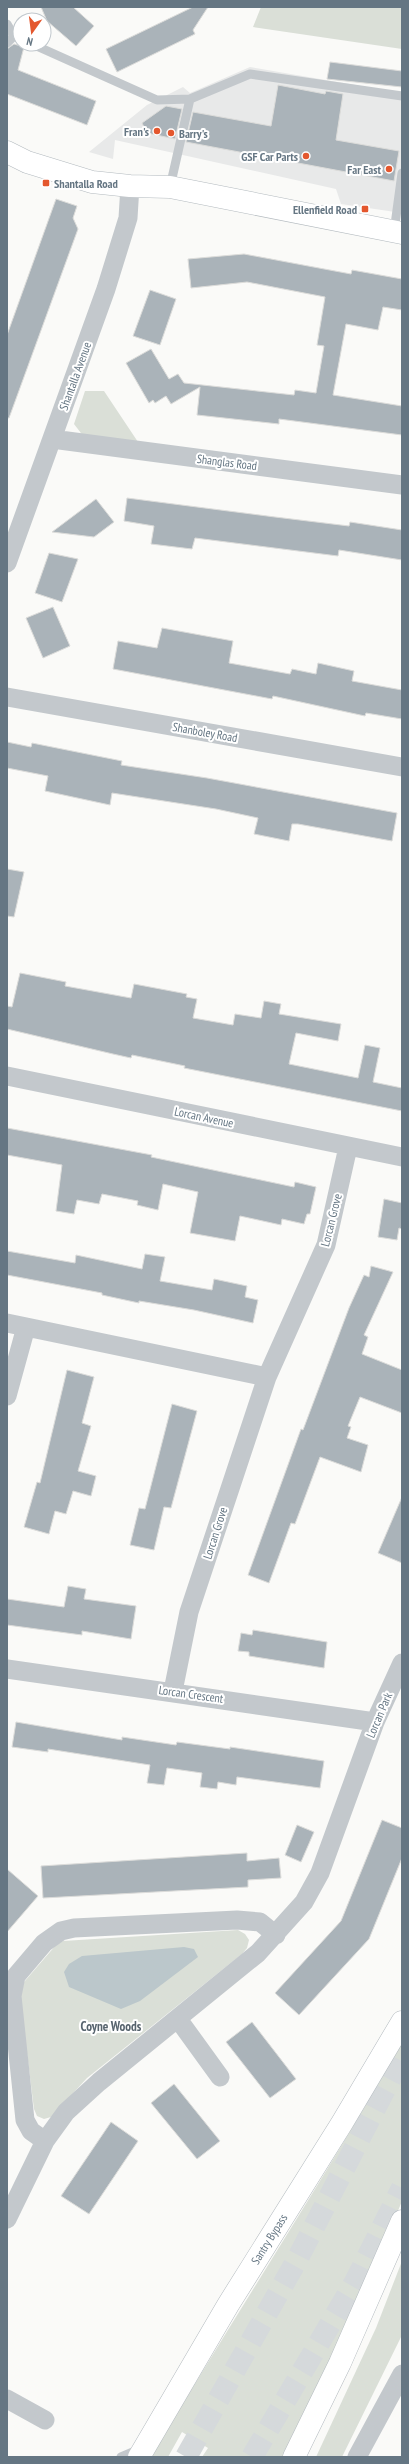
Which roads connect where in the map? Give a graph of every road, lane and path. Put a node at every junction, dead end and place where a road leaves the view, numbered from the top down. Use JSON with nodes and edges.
{"nodes":[{"id":1,"x":50,"y":52,"type":"edge"},
{"id":2,"x":402,"y":96,"type":"edge"},
{"id":3,"x":190,"y":99,"type":"junction"},
{"id":4,"x":7,"y":152,"type":"edge"},
{"id":5,"x":402,"y":173,"type":"edge"},
{"id":6,"x":130,"y":186,"type":"junction"},
{"id":7,"x":170,"y":187,"type":"junction"},
{"id":8,"x":398,"y":232,"type":"edge"},
{"id":9,"x":52,"y":439,"type":"junction"},
{"id":10,"x":402,"y":485,"type":"edge"},
{"id":11,"x":7,"y":563,"type":"edge"},
{"id":12,"x":7,"y":697,"type":"edge"},
{"id":13,"x":402,"y":767,"type":"edge"},
{"id":14,"x":7,"y":1076,"type":"edge"},
{"id":15,"x":348,"y":1147,"type":"junction"},
{"id":16,"x":402,"y":1157,"type":"edge"},
{"id":17,"x":7,"y":1323,"type":"edge"},
{"id":18,"x":26,"y":1327,"type":"junction"},
{"id":19,"x":267,"y":1377,"type":"junction"},
{"id":20,"x":7,"y":1396,"type":"edge"},
{"id":21,"x":402,"y":1663,"type":"edge"},
{"id":22,"x":7,"y":1669,"type":"edge"},
{"id":23,"x":173,"y":1691,"type":"junction"},
{"id":24,"x":375,"y":1722,"type":"junction"},
{"id":25,"x":276,"y":1935,"type":"junction"},
{"id":26,"x":178,"y":2020,"type":"junction"},
{"id":27,"x":402,"y":2022,"type":"edge"},
{"id":28,"x":220,"y":2077,"type":"dead end"},
{"id":29,"x":45,"y":2141,"type":"junction"},
{"id":30,"x":7,"y":2219,"type":"edge"},
{"id":31,"x":402,"y":2221,"type":"edge"},
{"id":32,"x":402,"y":2374,"type":"edge"},
{"id":33,"x":7,"y":2399,"type":"edge"},
{"id":34,"x":45,"y":2420,"type":"dead end"},
{"id":35,"x":142,"y":2452,"type":"edge"},
{"id":36,"x":121,"y":2457,"type":"edge"},
{"id":37,"x":294,"y":2457,"type":"edge"},
{"id":38,"x":357,"y":2457,"type":"edge"}],
"edges":[{"from":1,"to":3,"type":"lane"},
{"from":2,"to":3,"type":"lane"},
{"from":3,"to":7,"type":"lane"},
{"from":4,"to":6,"type":"main road"},
{"from":5,"to":8,"type":"lane"},
{"from":6,"to":7,"type":"main road"},
{"from":6,"to":9,"type":"street","name":"Shantalla Avenue"},
{"from":7,"to":8,"type":"main road"},
{"from":9,"to":10,"type":"street","name":"Shanglas Road"},
{"from":9,"to":11,"type":"street","name":"Shantalla Avenue"},
{"from":12,"to":13,"type":"street","name":"Shanboley Road"},
{"from":14,"to":15,"type":"street","name":"Lorcan Avenue"},
{"from":15,"to":16,"type":"street","name":"Lorcan Avenue"},
{"from":15,"to":19,"type":"street","name":"Lorcan Grove"},
{"from":17,"to":18,"type":"street"},
{"from":18,"to":19,"type":"street"},
{"from":18,"to":20,"type":"street"},
{"from":19,"to":23,"type":"street","name":"Lorcan Grove"},
{"from":21,"to":24,"type":"street","name":"Lorcan Park"},
{"from":22,"to":23,"type":"street","name":"Lorcan Crescent"},
{"from":23,"to":24,"type":"street","name":"Lorcan Crescent"},
{"from":24,"to":25,"type":"street","name":"Lorcan Park"},
{"from":25,"to":26,"type":"street","name":"Lorcan Park"},
{"from":25,"to":29,"type":"street"},
{"from":26,"to":28,"type":"street"},
{"from":26,"to":29,"type":"street","name":"Lorcan Park"},
{"from":27,"to":35,"type":"main road","name":"Santry Bypass"},
{"from":29,"to":30,"type":"street","name":"Lorcan Park"},
{"from":31,"to":37,"type":"main road"},
{"from":32,"to":38,"type":"street"},
{"from":33,"to":34,"type":"street"},
{"from":35,"to":36,"type":"lane"}]}
